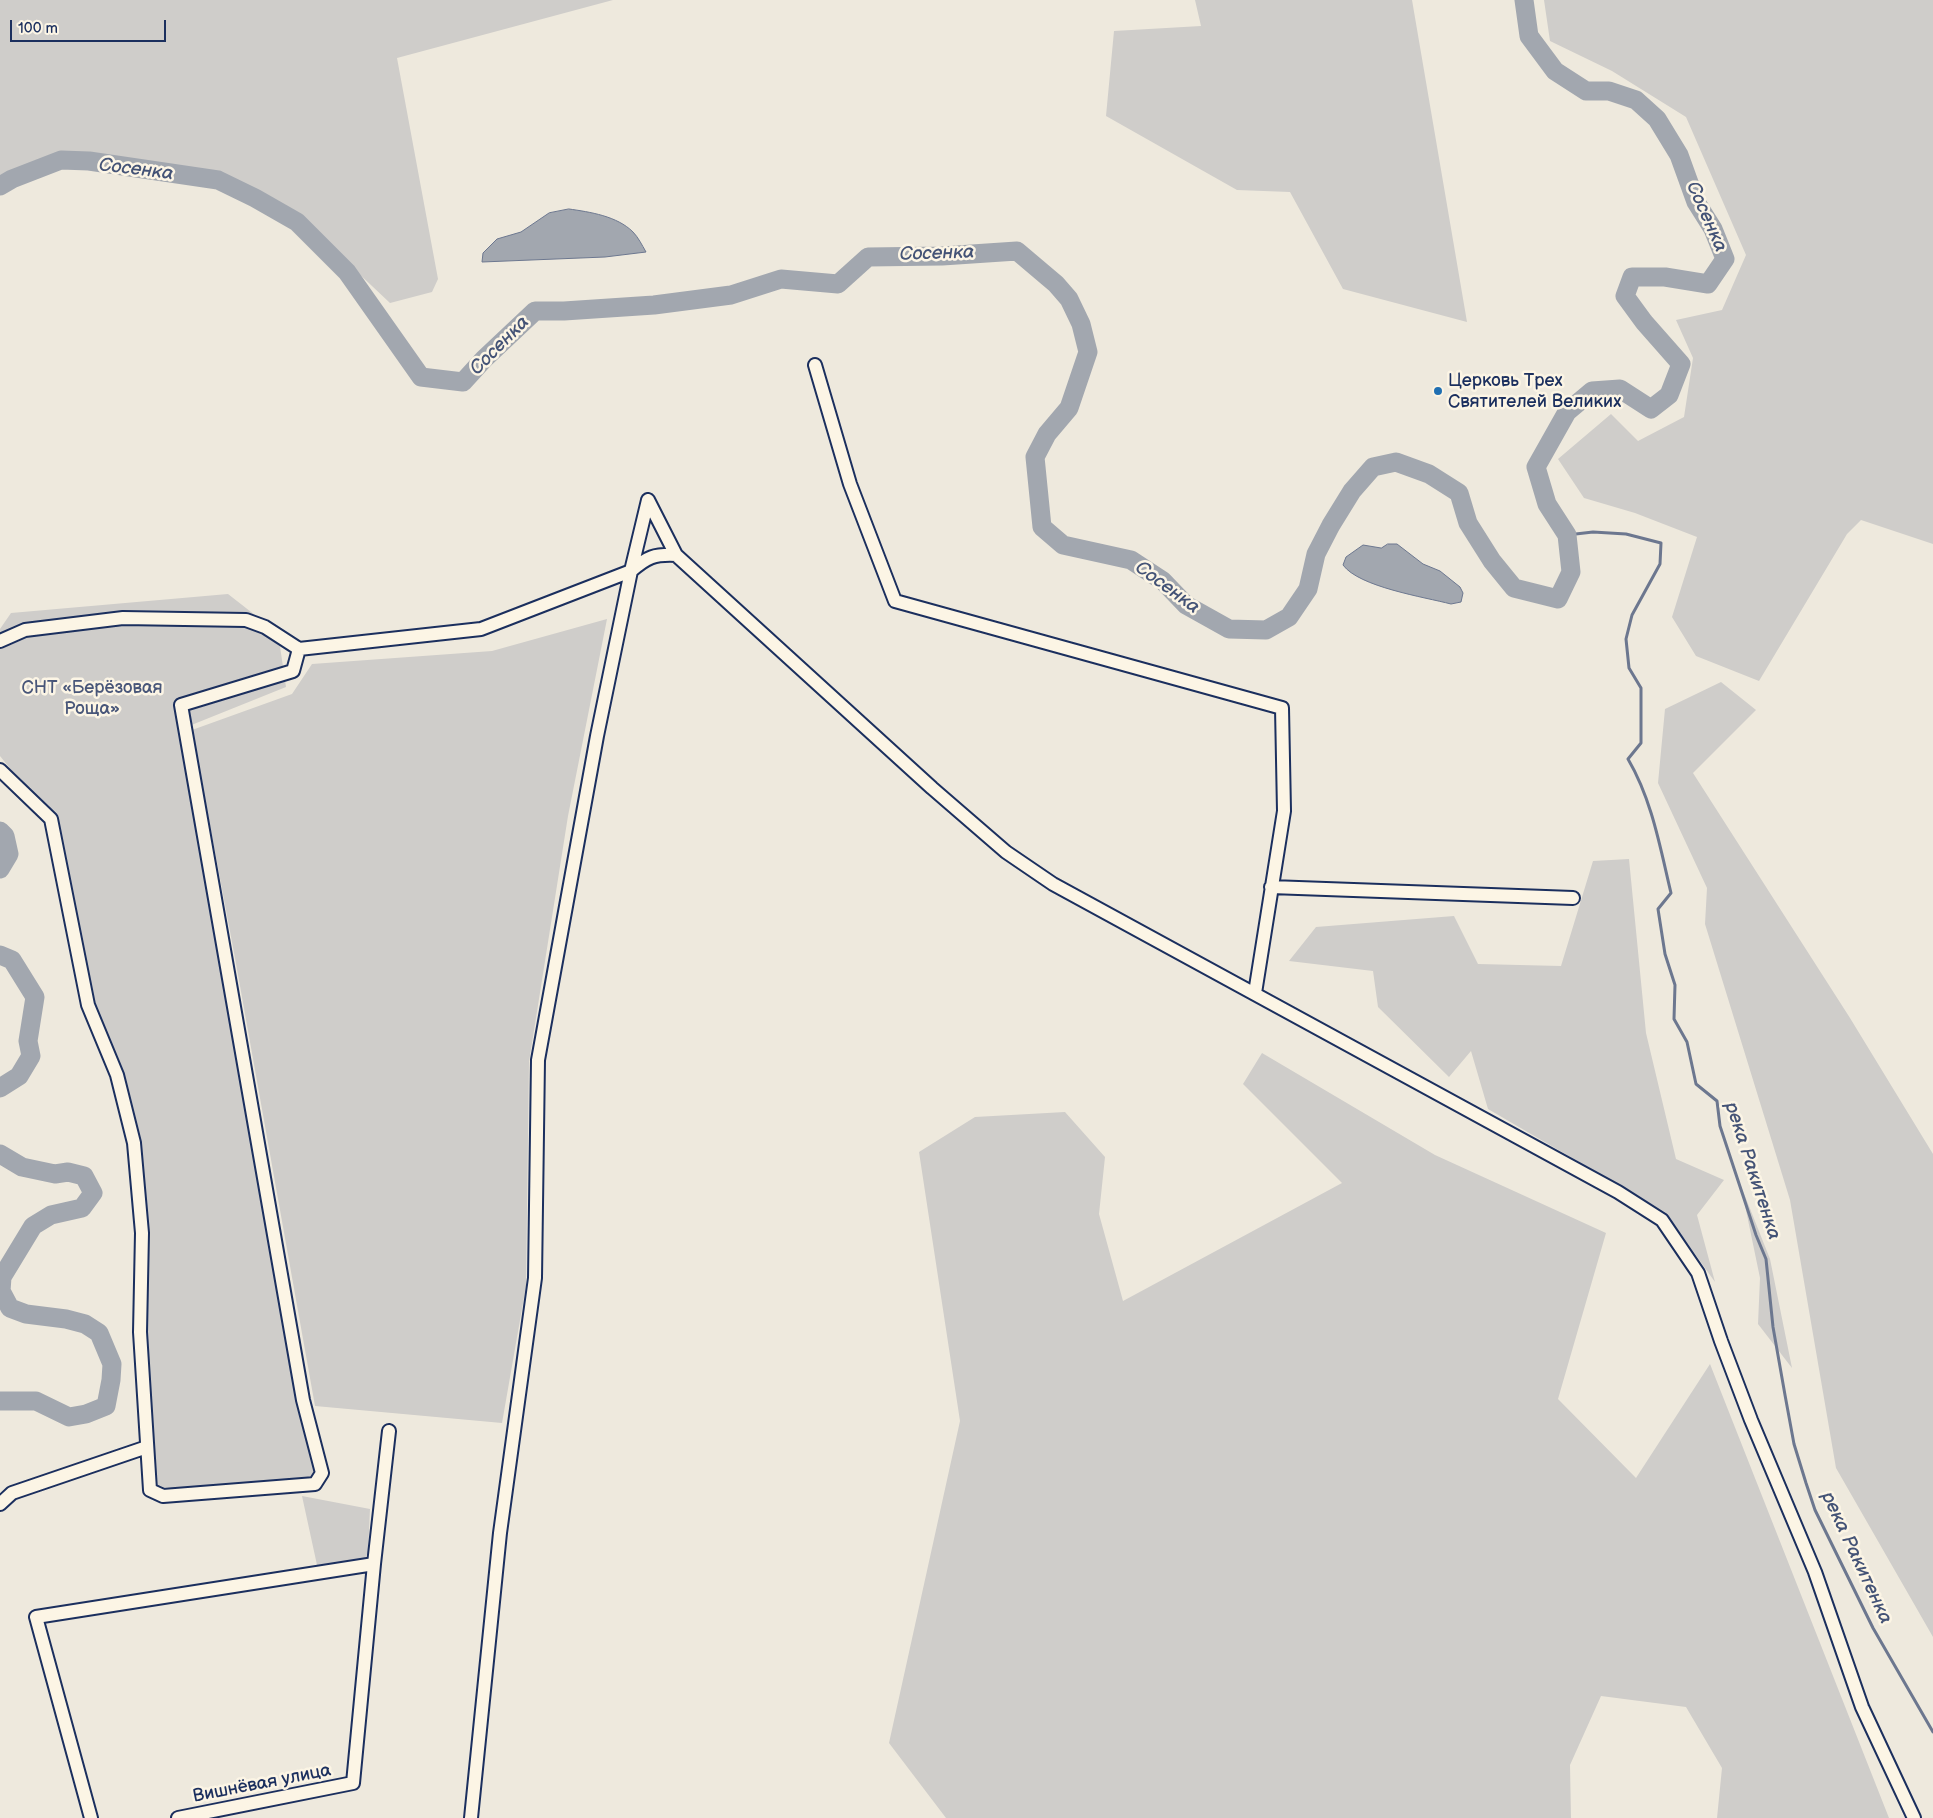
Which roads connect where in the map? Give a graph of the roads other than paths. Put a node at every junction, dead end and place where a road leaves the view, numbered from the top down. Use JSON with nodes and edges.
{"nodes":[{"id":1,"x":815,"y":365,"type":"dead end"},
{"id":2,"x":676,"y":555,"type":"junction"},
{"id":3,"x":631,"y":571,"type":"junction"},
{"id":4,"x":0,"y":641,"type":"edge"},
{"id":5,"x":299,"y":649,"type":"junction"},
{"id":6,"x":0,"y":770,"type":"edge"},
{"id":7,"x":1271,"y":887,"type":"junction"},
{"id":8,"x":1573,"y":898,"type":"dead end"},
{"id":9,"x":1254,"y":993,"type":"junction"},
{"id":10,"x":389,"y":1431,"type":"dead end"},
{"id":11,"x":147,"y":1447,"type":"junction"},
{"id":12,"x":0,"y":1504,"type":"edge"},
{"id":13,"x":374,"y":1564,"type":"junction"},
{"id":14,"x":91,"y":1818,"type":"edge"},
{"id":15,"x":178,"y":1818,"type":"edge"},
{"id":16,"x":472,"y":1818,"type":"edge"},
{"id":17,"x":1914,"y":1818,"type":"edge"}],
"edges":[{"from":1,"to":7,"type":"street"},
{"from":2,"to":3,"type":"street"},
{"from":2,"to":3,"type":"street"},
{"from":2,"to":9,"type":"street"},
{"from":3,"to":5,"type":"street"},
{"from":3,"to":16,"type":"street"},
{"from":4,"to":5,"type":"street"},
{"from":5,"to":11,"type":"street"},
{"from":6,"to":11,"type":"street"},
{"from":7,"to":8,"type":"street"},
{"from":7,"to":9,"type":"street"},
{"from":9,"to":17,"type":"street"},
{"from":10,"to":13,"type":"street"},
{"from":11,"to":12,"type":"street"},
{"from":13,"to":14,"type":"street"},
{"from":13,"to":15,"type":"street","name":"Вишнёвая улица"}]}
